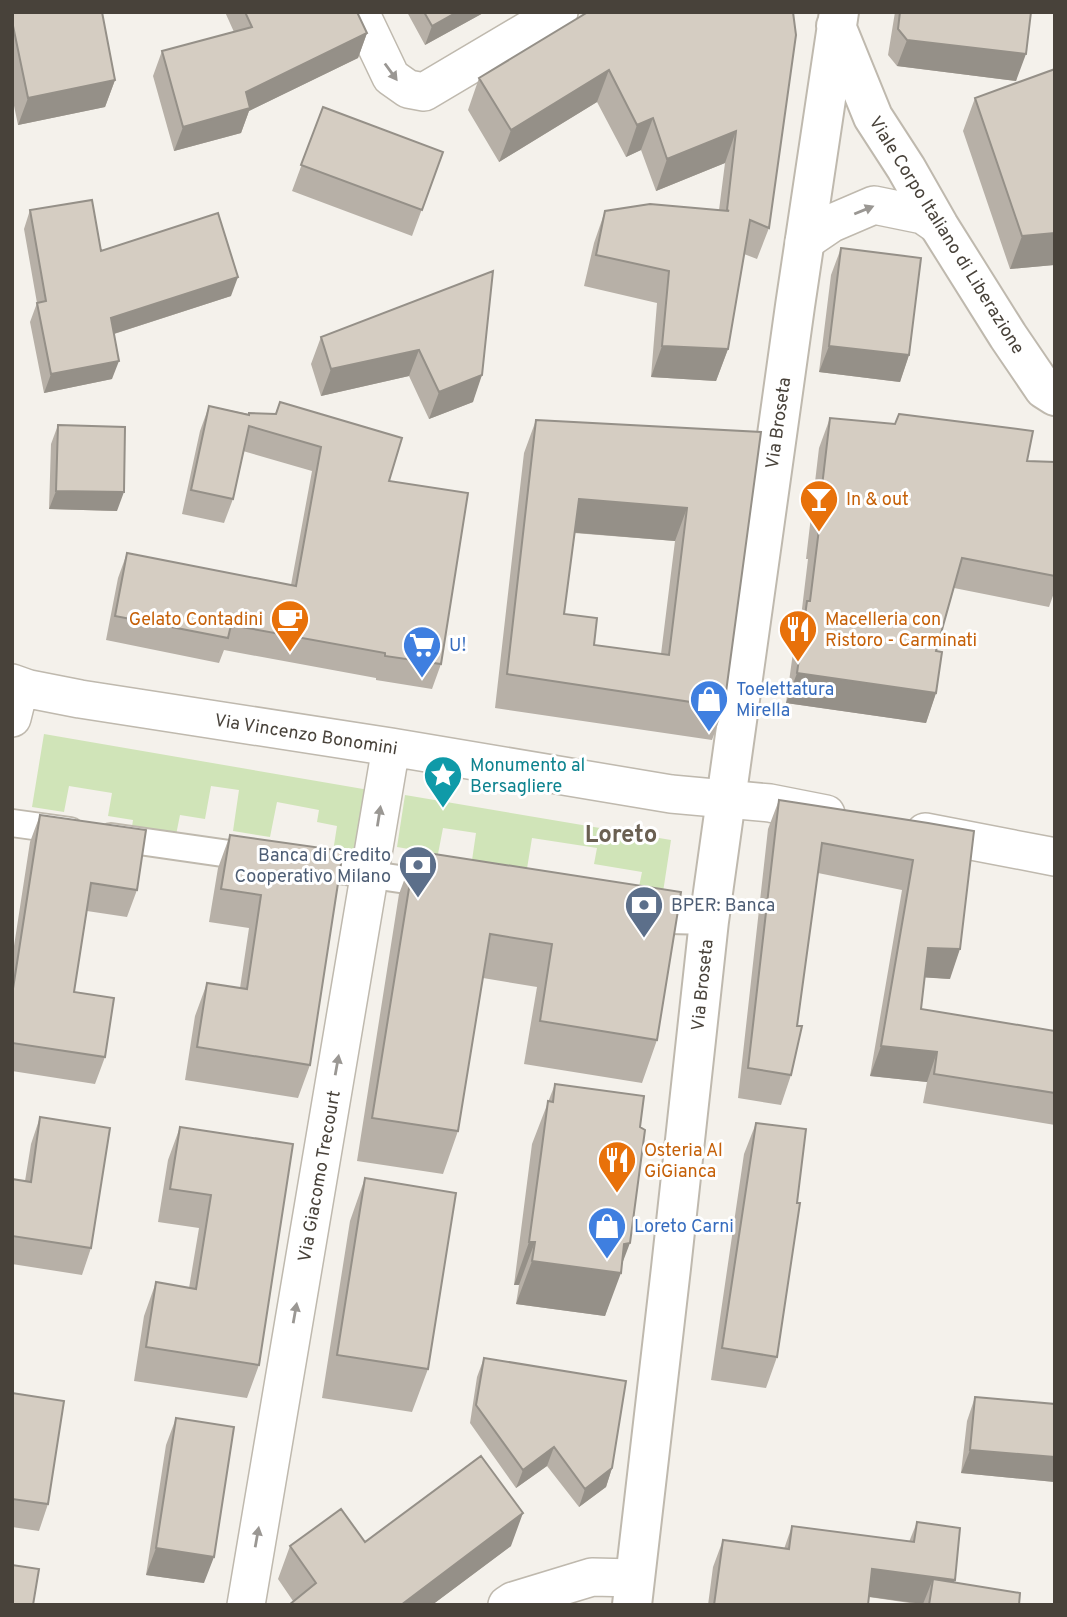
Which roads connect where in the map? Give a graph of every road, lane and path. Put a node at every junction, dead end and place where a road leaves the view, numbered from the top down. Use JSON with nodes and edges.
{"nodes":[{"id":1,"x":360,"y":12,"type":"edge"},
{"id":2,"x":559,"y":12,"type":"edge"},
{"id":3,"x":834,"y":17,"type":"edge"},
{"id":4,"x":939,"y":226,"type":"junction"},
{"id":5,"x":804,"y":242,"type":"junction"},
{"id":6,"x":1055,"y":396,"type":"edge"},
{"id":7,"x":15,"y":696,"type":"edge"},
{"id":8,"x":391,"y":747,"type":"junction"},
{"id":9,"x":726,"y":799,"type":"junction"},
{"id":10,"x":851,"y":819,"type":"edge"},
{"id":11,"x":12,"y":822,"type":"edge"},
{"id":12,"x":892,"y":826,"type":"edge"},
{"id":13,"x":1055,"y":857,"type":"edge"},
{"id":14,"x":370,"y":874,"type":"junction"},
{"id":15,"x":465,"y":889,"type":"edge"},
{"id":16,"x":615,"y":912,"type":"edge"},
{"id":17,"x":709,"y":921,"type":"junction"},
{"id":18,"x":633,"y":1591,"type":"edge"},
{"id":19,"x":246,"y":1605,"type":"edge"},
{"id":20,"x":508,"y":1605,"type":"edge"}],
"edges":[{"from":1,"to":2,"type":"street","one_way":true},
{"from":3,"to":4,"type":"street","name":"Viale Corpo Italiano di Liberazione"},
{"from":3,"to":5,"type":"street","name":"Via Broseta"},
{"from":5,"to":4,"type":"street","one_way":true},
{"from":4,"to":6,"type":"street","name":"Viale Corpo Italiano di Liberazione"},
{"from":5,"to":9,"type":"street","name":"Via Broseta"},
{"from":7,"to":8,"type":"street","name":"Via Vincenzo Bonomini"},
{"from":8,"to":9,"type":"street","name":"Via Vincenzo Bonomini"},
{"from":14,"to":8,"type":"street","name":"Via Giacomo Trecourt","one_way":true},
{"from":9,"to":10,"type":"street","name":"Via Vincenzo Bonomini"},
{"from":9,"to":17,"type":"street","name":"Via Broseta"},
{"from":11,"to":14,"type":"street"},
{"from":12,"to":13,"type":"street"},
{"from":14,"to":15,"type":"street"},
{"from":19,"to":14,"type":"street","name":"Via Giacomo Trecourt","one_way":true},
{"from":16,"to":17,"type":"street"},
{"from":17,"to":18,"type":"street","name":"Via Broseta"},
{"from":18,"to":20,"type":"street"}]}
